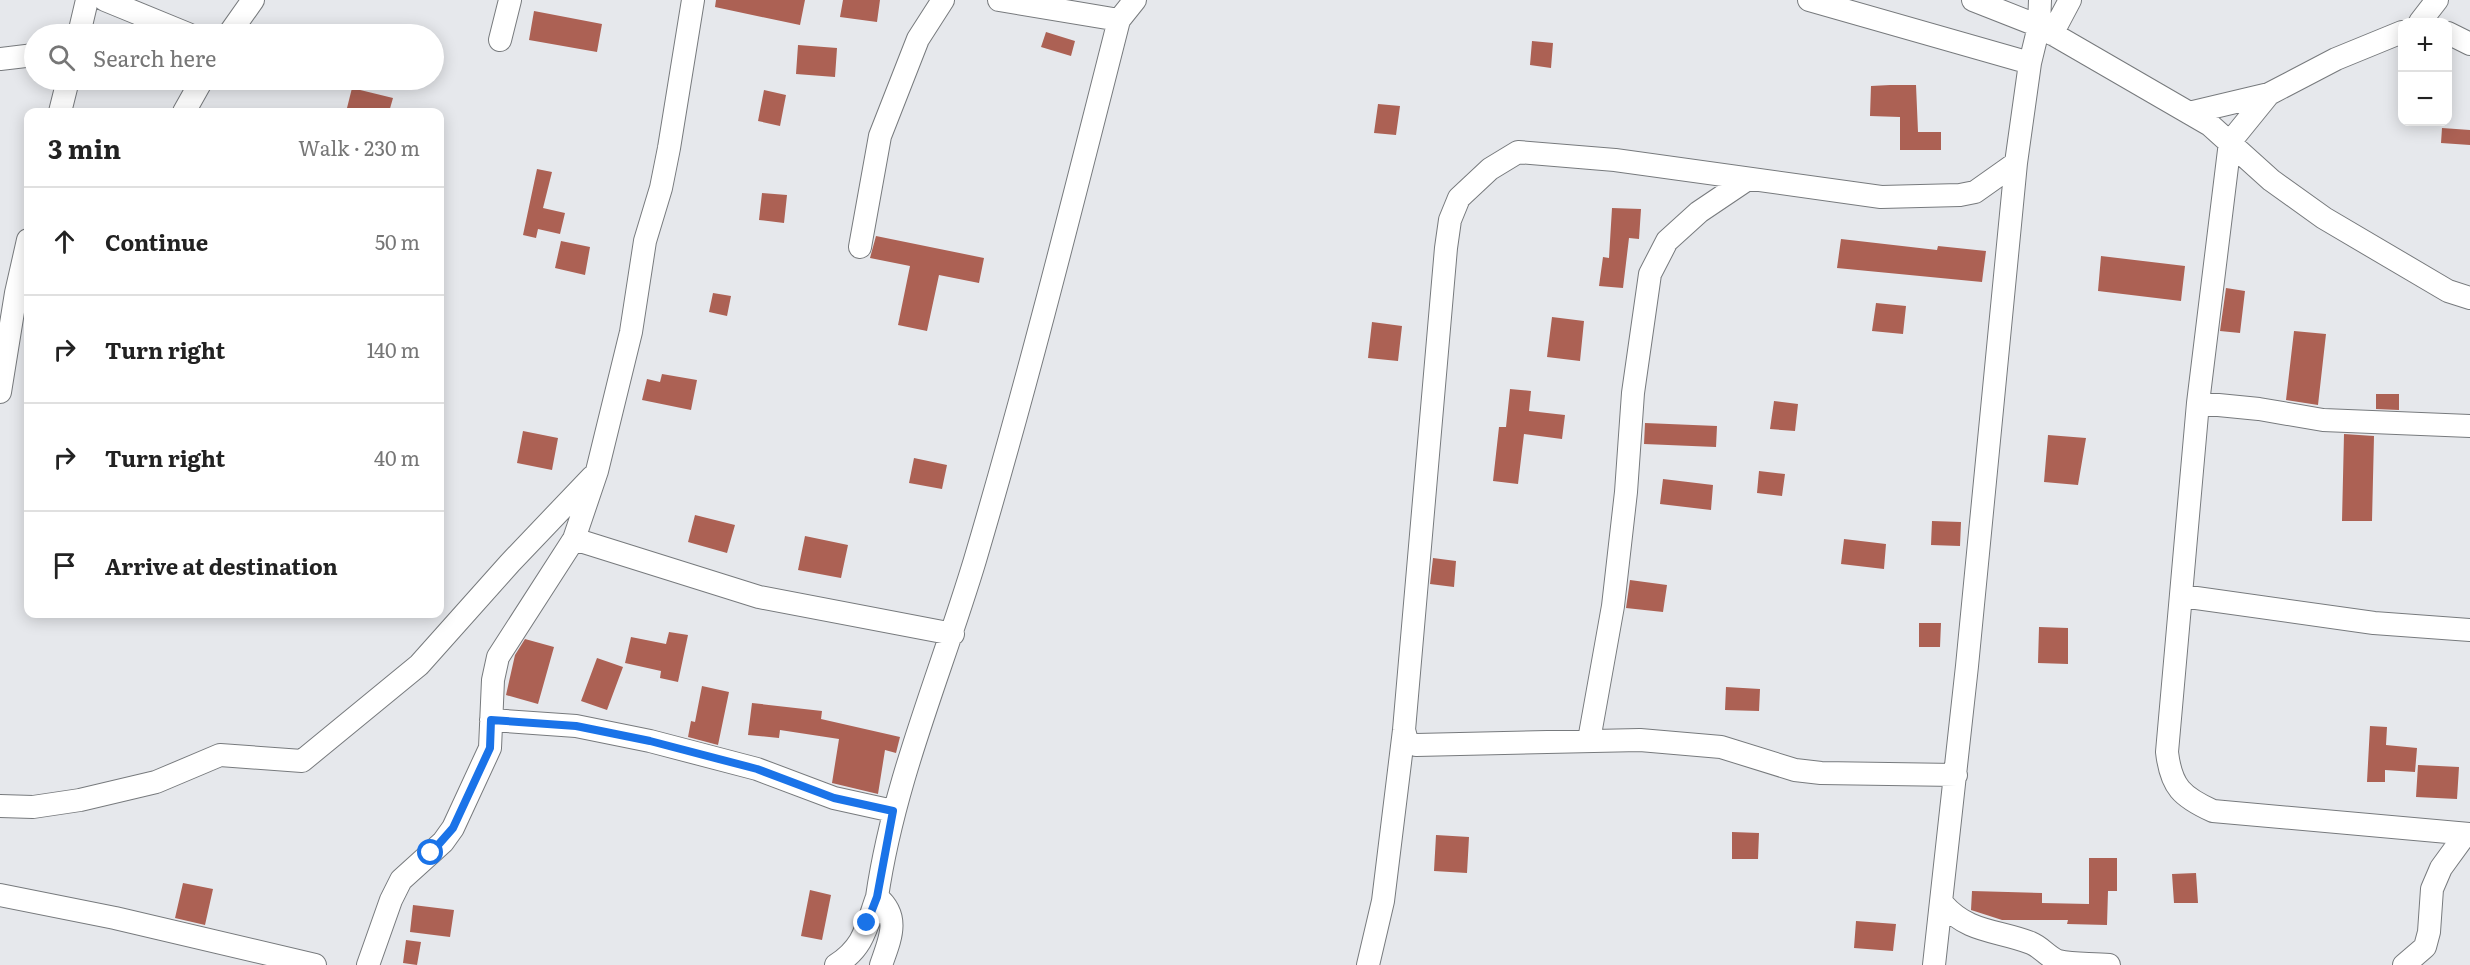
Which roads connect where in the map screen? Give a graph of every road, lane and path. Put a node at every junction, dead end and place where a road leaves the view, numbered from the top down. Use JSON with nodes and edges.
{"nodes":[{"id":1,"x":87,"y":0,"type":"edge"},
{"id":2,"x":105,"y":0,"type":"edge"},
{"id":3,"x":253,"y":0,"type":"edge"},
{"id":4,"x":510,"y":0,"type":"edge"},
{"id":5,"x":693,"y":0,"type":"edge"},
{"id":6,"x":944,"y":0,"type":"edge"},
{"id":7,"x":999,"y":0,"type":"edge"},
{"id":8,"x":1135,"y":0,"type":"edge"},
{"id":9,"x":1809,"y":0,"type":"edge"},
{"id":10,"x":1973,"y":0,"type":"edge"},
{"id":11,"x":2040,"y":0,"type":"edge"},
{"id":12,"x":2070,"y":0,"type":"edge"},
{"id":13,"x":2437,"y":0,"type":"edge"},
{"id":14,"x":2423,"y":18,"type":"edge"},
{"id":15,"x":1119,"y":20,"type":"junction"},
{"id":16,"x":81,"y":24,"type":"edge"},
{"id":17,"x":164,"y":24,"type":"edge"},
{"id":18,"x":236,"y":24,"type":"edge"},
{"id":19,"x":2045,"y":30,"type":"junction"},
{"id":20,"x":2398,"y":33,"type":"edge"},
{"id":21,"x":2452,"y":35,"type":"edge"},
{"id":22,"x":500,"y":40,"type":"dead end"},
{"id":23,"x":2470,"y":44,"type":"edge"},
{"id":24,"x":24,"y":56,"type":"edge"},
{"id":25,"x":0,"y":59,"type":"edge"},
{"id":26,"x":2030,"y":63,"type":"junction"},
{"id":27,"x":66,"y":90,"type":"edge"},
{"id":28,"x":196,"y":90,"type":"edge"},
{"id":29,"x":2269,"y":94,"type":"junction"},
{"id":30,"x":61,"y":108,"type":"edge"},
{"id":31,"x":186,"y":108,"type":"edge"},
{"id":32,"x":2189,"y":113,"type":"junction"},
{"id":33,"x":2230,"y":142,"type":"junction"},
{"id":34,"x":2016,"y":164,"type":"junction"},
{"id":35,"x":1748,"y":178,"type":"junction"},
{"id":36,"x":860,"y":247,"type":"dead end"},
{"id":37,"x":24,"y":275,"type":"edge"},
{"id":38,"x":22,"y":293,"type":"edge"},
{"id":39,"x":2470,"y":298,"type":"edge"},
{"id":40,"x":0,"y":392,"type":"edge"},
{"id":41,"x":2198,"y":403,"type":"junction"},
{"id":42,"x":2470,"y":426,"type":"edge"},
{"id":43,"x":597,"y":471,"type":"junction"},
{"id":44,"x":574,"y":539,"type":"junction"},
{"id":45,"x":2182,"y":596,"type":"junction"},
{"id":46,"x":2470,"y":630,"type":"edge"},
{"id":47,"x":953,"y":634,"type":"junction"},
{"id":48,"x":491,"y":720,"type":"junction"},
{"id":49,"x":1404,"y":730,"type":"junction"},
{"id":50,"x":1589,"y":740,"type":"junction"},
{"id":51,"x":1956,"y":775,"type":"junction"},
{"id":52,"x":0,"y":806,"type":"edge"},
{"id":53,"x":893,"y":811,"type":"junction"},
{"id":54,"x":2467,"y":834,"type":"edge"},
{"id":55,"x":0,"y":896,"type":"edge"},
{"id":56,"x":877,"y":897,"type":"junction"},
{"id":57,"x":1943,"y":904,"type":"junction"},
{"id":58,"x":315,"y":965,"type":"edge"},
{"id":59,"x":368,"y":965,"type":"edge"},
{"id":60,"x":836,"y":965,"type":"edge"},
{"id":61,"x":881,"y":965,"type":"edge"},
{"id":62,"x":1368,"y":965,"type":"edge"},
{"id":63,"x":1934,"y":965,"type":"edge"},
{"id":64,"x":2109,"y":965,"type":"edge"},
{"id":65,"x":2404,"y":965,"type":"edge"}],
"edges":[{"from":1,"to":16,"type":"street"},
{"from":2,"to":17,"type":"street"},
{"from":3,"to":18,"type":"street"},
{"from":4,"to":22,"type":"street"},
{"from":5,"to":43,"type":"street"},
{"from":6,"to":36,"type":"street"},
{"from":7,"to":15,"type":"street"},
{"from":8,"to":15,"type":"street"},
{"from":9,"to":26,"type":"street"},
{"from":10,"to":19,"type":"street"},
{"from":11,"to":19,"type":"street"},
{"from":12,"to":19,"type":"street"},
{"from":13,"to":14,"type":"street"},
{"from":15,"to":47,"type":"street"},
{"from":19,"to":26,"type":"street"},
{"from":19,"to":32,"type":"street"},
{"from":20,"to":29,"type":"street"},
{"from":21,"to":23,"type":"street"},
{"from":24,"to":25,"type":"street"},
{"from":26,"to":34,"type":"street"},
{"from":27,"to":30,"type":"street"},
{"from":28,"to":31,"type":"street"},
{"from":29,"to":32,"type":"street"},
{"from":29,"to":33,"type":"street"},
{"from":32,"to":33,"type":"street"},
{"from":33,"to":39,"type":"street"},
{"from":33,"to":41,"type":"street"},
{"from":34,"to":35,"type":"street"},
{"from":34,"to":51,"type":"street"},
{"from":35,"to":49,"type":"street"},
{"from":35,"to":50,"type":"street"},
{"from":37,"to":38,"type":"street"},
{"from":38,"to":40,"type":"street"},
{"from":41,"to":42,"type":"street"},
{"from":41,"to":45,"type":"street"},
{"from":43,"to":44,"type":"street"},
{"from":43,"to":52,"type":"street"},
{"from":44,"to":47,"type":"street"},
{"from":44,"to":48,"type":"street"},
{"from":45,"to":46,"type":"street"},
{"from":45,"to":54,"type":"street"},
{"from":47,"to":53,"type":"street"},
{"from":48,"to":53,"type":"street"},
{"from":48,"to":59,"type":"street"},
{"from":49,"to":50,"type":"street"},
{"from":49,"to":62,"type":"street"},
{"from":50,"to":51,"type":"street"},
{"from":51,"to":57,"type":"street"},
{"from":53,"to":56,"type":"street"},
{"from":54,"to":65,"type":"street"},
{"from":55,"to":58,"type":"street"},
{"from":56,"to":60,"type":"street"},
{"from":56,"to":61,"type":"street"},
{"from":57,"to":63,"type":"street"},
{"from":57,"to":64,"type":"street"}]}
